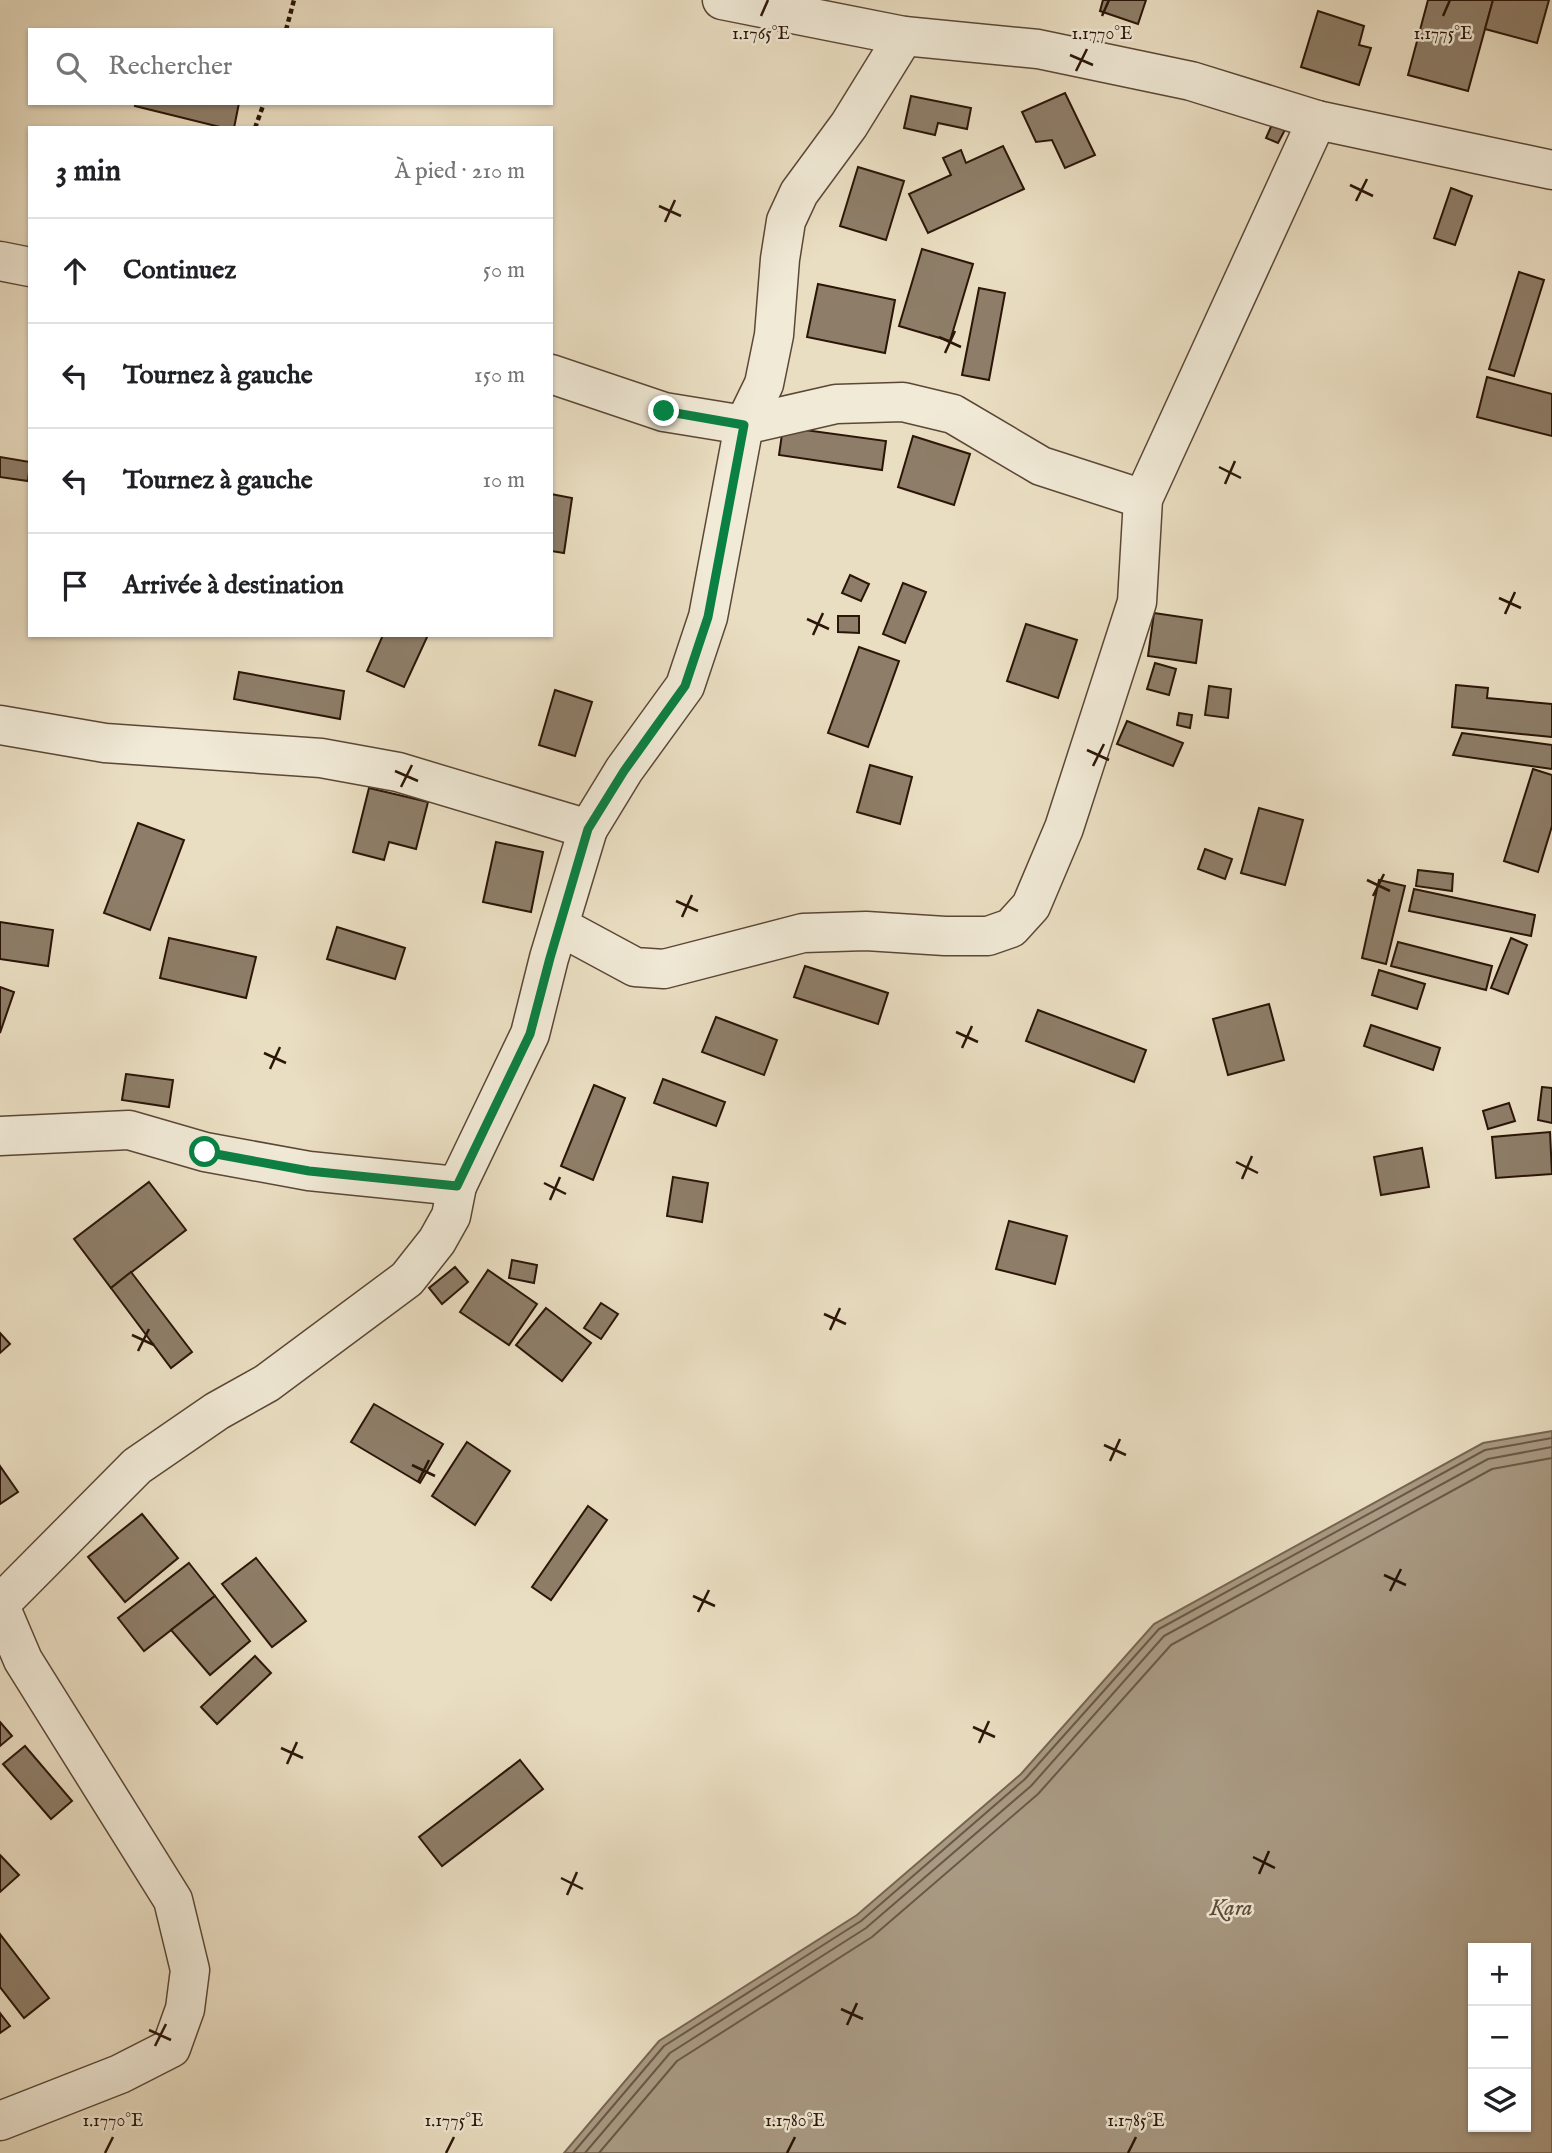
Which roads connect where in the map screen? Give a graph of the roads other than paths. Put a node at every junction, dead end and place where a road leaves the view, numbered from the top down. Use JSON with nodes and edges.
{"nodes":[{"id":1,"x":722,"y":0,"type":"edge"},
{"id":2,"x":904,"y":36,"type":"junction"},
{"id":3,"x":1317,"y":120,"type":"junction"},
{"id":4,"x":1552,"y":170,"type":"edge"},
{"id":5,"x":0,"y":261,"type":"edge"},
{"id":6,"x":28,"y":267,"type":"edge"},
{"id":7,"x":553,"y":375,"type":"edge"},
{"id":8,"x":744,"y":425,"type":"junction"},
{"id":9,"x":1143,"y":499,"type":"junction"},
{"id":10,"x":0,"y":725,"type":"edge"},
{"id":11,"x":588,"y":829,"type":"junction"},
{"id":12,"x":559,"y":926,"type":"junction"},
{"id":13,"x":0,"y":1136,"type":"edge"},
{"id":14,"x":457,"y":1186,"type":"junction"},
{"id":15,"x":0,"y":1605,"type":"edge"},
{"id":16,"x":0,"y":2121,"type":"edge"}],
"edges":[{"from":1,"to":2,"type":"street"},
{"from":2,"to":3,"type":"street"},
{"from":2,"to":8,"type":"street"},
{"from":3,"to":4,"type":"street"},
{"from":3,"to":9,"type":"street"},
{"from":5,"to":6,"type":"street"},
{"from":7,"to":8,"type":"street"},
{"from":8,"to":9,"type":"street"},
{"from":8,"to":11,"type":"street"},
{"from":9,"to":12,"type":"street"},
{"from":10,"to":11,"type":"street"},
{"from":11,"to":12,"type":"street"},
{"from":12,"to":14,"type":"street"},
{"from":13,"to":14,"type":"street"},
{"from":14,"to":15,"type":"street"},
{"from":15,"to":16,"type":"street"}]}
